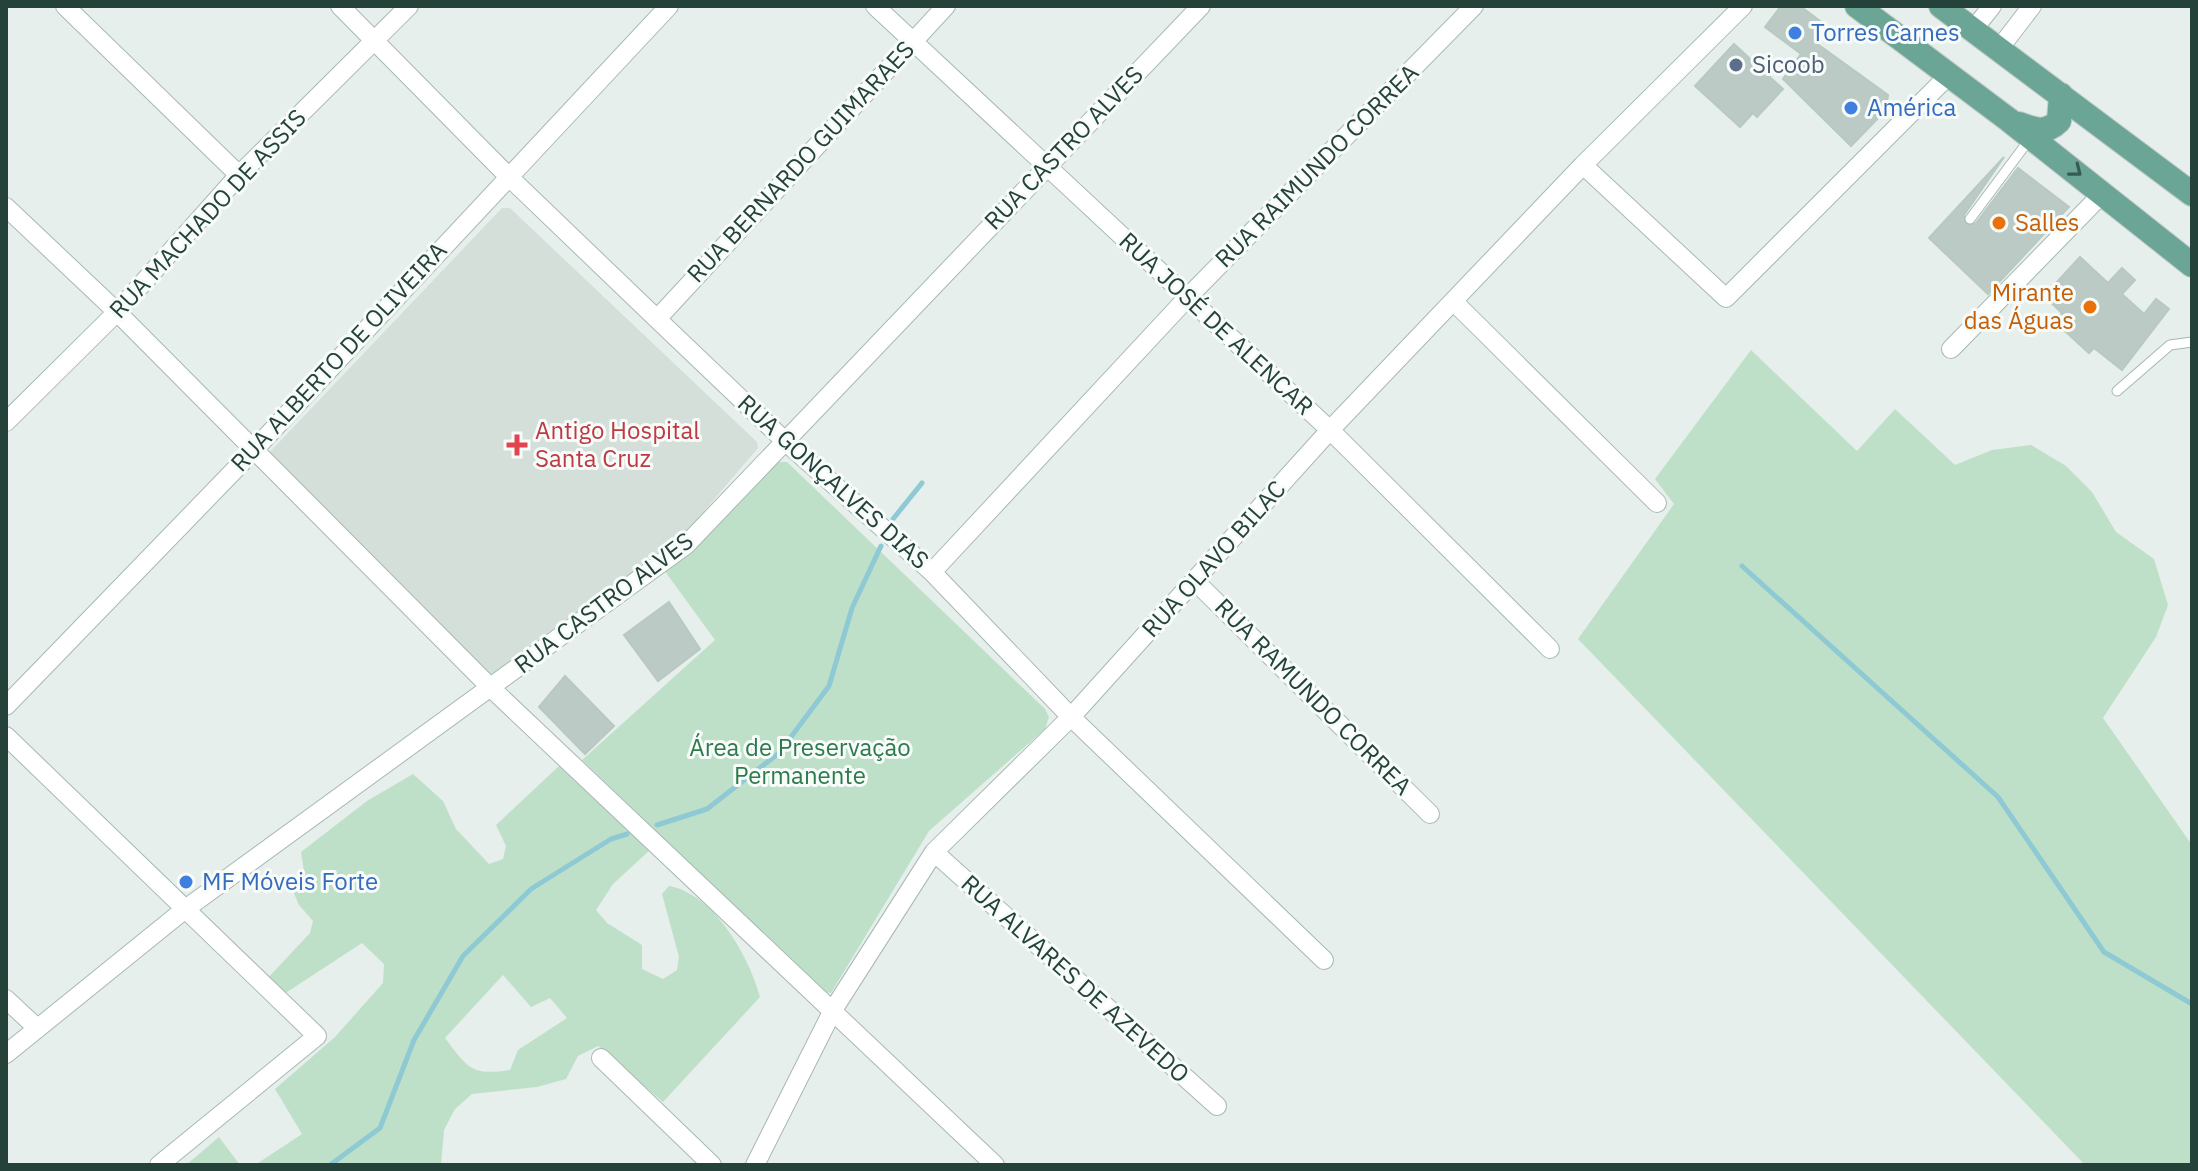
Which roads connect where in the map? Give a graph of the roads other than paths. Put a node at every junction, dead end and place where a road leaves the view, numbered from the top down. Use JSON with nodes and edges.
{"nodes":[{"id":1,"x":65,"y":6,"type":"edge"},
{"id":2,"x":340,"y":6,"type":"edge"},
{"id":3,"x":409,"y":6,"type":"edge"},
{"id":4,"x":669,"y":6,"type":"edge"},
{"id":5,"x":875,"y":6,"type":"edge"},
{"id":6,"x":946,"y":6,"type":"edge"},
{"id":7,"x":1201,"y":6,"type":"edge"},
{"id":8,"x":1474,"y":6,"type":"edge"},
{"id":9,"x":1743,"y":6,"type":"edge"},
{"id":10,"x":1857,"y":6,"type":"edge"},
{"id":11,"x":1941,"y":6,"type":"edge"},
{"id":12,"x":1992,"y":6,"type":"edge"},
{"id":13,"x":2032,"y":6,"type":"edge"},
{"id":14,"x":1973,"y":30,"type":"junction"},
{"id":15,"x":376,"y":41,"type":"junction"},
{"id":16,"x":912,"y":42,"type":"junction"},
{"id":17,"x":1999,"y":49,"type":"junction"},
{"id":18,"x":1949,"y":75,"type":"junction"},
{"id":19,"x":2061,"y":95,"type":"junction"},
{"id":20,"x":2009,"y":120,"type":"junction"},
{"id":21,"x":2031,"y":137,"type":"junction"},
{"id":22,"x":1583,"y":165,"type":"junction"},
{"id":23,"x":1045,"y":166,"type":"junction"},
{"id":24,"x":239,"y":175,"type":"junction"},
{"id":25,"x":508,"y":176,"type":"junction"},
{"id":26,"x":2103,"y":193,"type":"junction"},
{"id":27,"x":2192,"y":194,"type":"edge"},
{"id":28,"x":6,"y":207,"type":"edge"},
{"id":29,"x":1970,"y":219,"type":"dead end"},
{"id":30,"x":2192,"y":265,"type":"edge"},
{"id":31,"x":1188,"y":297,"type":"junction"},
{"id":32,"x":1453,"y":301,"type":"junction"},
{"id":33,"x":117,"y":312,"type":"junction"},
{"id":34,"x":657,"y":319,"type":"junction"},
{"id":35,"x":2192,"y":342,"type":"edge"},
{"id":36,"x":1951,"y":349,"type":"dead end"},
{"id":37,"x":2117,"y":391,"type":"dead end"},
{"id":38,"x":6,"y":422,"type":"edge"},
{"id":39,"x":1330,"y":430,"type":"junction"},
{"id":40,"x":787,"y":443,"type":"junction"},
{"id":41,"x":253,"y":451,"type":"junction"},
{"id":42,"x":1657,"y":503,"type":"dead end"},
{"id":43,"x":932,"y":572,"type":"junction"},
{"id":44,"x":1195,"y":581,"type":"junction"},
{"id":45,"x":1550,"y":649,"type":"dead end"},
{"id":46,"x":491,"y":688,"type":"junction"},
{"id":47,"x":6,"y":706,"type":"edge"},
{"id":48,"x":1071,"y":717,"type":"junction"},
{"id":49,"x":6,"y":736,"type":"edge"},
{"id":50,"x":1430,"y":814,"type":"dead end"},
{"id":51,"x":934,"y":852,"type":"junction"},
{"id":52,"x":184,"y":910,"type":"junction"},
{"id":53,"x":1324,"y":960,"type":"dead end"},
{"id":54,"x":6,"y":999,"type":"edge"},
{"id":55,"x":833,"y":1010,"type":"junction"},
{"id":56,"x":36,"y":1027,"type":"junction"},
{"id":57,"x":6,"y":1054,"type":"edge"},
{"id":58,"x":601,"y":1058,"type":"dead end"},
{"id":59,"x":1217,"y":1106,"type":"dead end"},
{"id":60,"x":159,"y":1165,"type":"edge"},
{"id":61,"x":712,"y":1165,"type":"edge"},
{"id":62,"x":755,"y":1165,"type":"edge"},
{"id":63,"x":995,"y":1165,"type":"edge"}],
"edges":[{"from":1,"to":24,"type":"street"},
{"from":2,"to":15,"type":"street","name":"RUA GONÇALVES DIAS"},
{"from":3,"to":15,"type":"street","name":"RUA MACHADO DE ASSIS"},
{"from":4,"to":25,"type":"street","name":"RUA ALBERTO DE OLIVEIRA"},
{"from":5,"to":16,"type":"street","name":"RUA JOSÉ DE ALENCAR"},
{"from":6,"to":16,"type":"street","name":"RUA BERNARDO GUIMARAES"},
{"from":7,"to":23,"type":"street","name":"RUA CASTRO ALVES"},
{"from":8,"to":31,"type":"street","name":"RUA RAIMUNDO CORREA"},
{"from":9,"to":22,"type":"street","name":"RUA OLAVO BILAC"},
{"from":10,"to":18,"type":"main road"},
{"from":11,"to":14,"type":"main road"},
{"from":12,"to":14,"type":"street"},
{"from":13,"to":17,"type":"street"},
{"from":14,"to":17,"type":"main road"},
{"from":15,"to":24,"type":"street","name":"RUA MACHADO DE ASSIS"},
{"from":15,"to":25,"type":"street","name":"RUA GONÇALVES DIAS"},
{"from":16,"to":23,"type":"street","name":"RUA JOSÉ DE ALENCAR"},
{"from":16,"to":34,"type":"street","name":"RUA BERNARDO GUIMARAES"},
{"from":17,"to":19,"type":"main road"},
{"from":18,"to":20,"type":"main road"},
{"from":18,"to":22,"type":"street"},
{"from":19,"to":20,"type":"main road"},
{"from":19,"to":27,"type":"main road"},
{"from":20,"to":21,"type":"main road"},
{"from":21,"to":26,"type":"main road","one_way":true},
{"from":21,"to":29,"type":"lane"},
{"from":22,"to":32,"type":"street","name":"RUA OLAVO BILAC"},
{"from":23,"to":31,"type":"street","name":"RUA JOSÉ DE ALENCAR"},
{"from":23,"to":40,"type":"street","name":"RUA CASTRO ALVES"},
{"from":24,"to":33,"type":"street","name":"RUA MACHADO DE ASSIS"},
{"from":25,"to":34,"type":"street","name":"RUA GONÇALVES DIAS"},
{"from":25,"to":41,"type":"street","name":"RUA ALBERTO DE OLIVEIRA"},
{"from":26,"to":30,"type":"main road"},
{"from":26,"to":36,"type":"street"},
{"from":28,"to":33,"type":"street"},
{"from":31,"to":39,"type":"street","name":"RUA JOSÉ DE ALENCAR"},
{"from":31,"to":43,"type":"street","name":"RUA RAIMUNDO CORREA"},
{"from":32,"to":39,"type":"street","name":"RUA OLAVO BILAC"},
{"from":32,"to":42,"type":"street"},
{"from":33,"to":38,"type":"street","name":"RUA MACHADO DE ASSIS"},
{"from":33,"to":41,"type":"street"},
{"from":34,"to":40,"type":"street","name":"RUA GONÇALVES DIAS"},
{"from":35,"to":37,"type":"lane"},
{"from":39,"to":44,"type":"street","name":"RUA OLAVO BILAC"},
{"from":39,"to":45,"type":"street","name":"RUA JOSÉ DE ALENCAR"},
{"from":40,"to":43,"type":"street","name":"RUA GONÇALVES DIAS"},
{"from":40,"to":46,"type":"street","name":"RUA CASTRO ALVES"},
{"from":41,"to":46,"type":"street"},
{"from":41,"to":47,"type":"street","name":"RUA ALBERTO DE OLIVEIRA"},
{"from":43,"to":48,"type":"street","name":"RUA GONÇALVES DIAS"},
{"from":44,"to":48,"type":"street","name":"RUA OLAVO BILAC"},
{"from":44,"to":50,"type":"street","name":"RUA RAMUNDO CORREA"},
{"from":46,"to":52,"type":"street","name":"RUA CASTRO ALVES"},
{"from":46,"to":55,"type":"street"},
{"from":48,"to":51,"type":"street","name":"RUA OLAVO BILAC"},
{"from":48,"to":53,"type":"street","name":"RUA GONÇALVES DIAS"},
{"from":49,"to":52,"type":"street"},
{"from":51,"to":55,"type":"street","name":"RUA OLAVO BILAC"},
{"from":51,"to":59,"type":"street","name":"RUA ALVARES DE AZEVEDO"},
{"from":52,"to":56,"type":"street","name":"RUA CASTRO ALVES"},
{"from":52,"to":60,"type":"street"},
{"from":54,"to":56,"type":"street"},
{"from":55,"to":62,"type":"street","name":"RUA OLAVO BILAC"},
{"from":55,"to":63,"type":"street"},
{"from":56,"to":57,"type":"street","name":"RUA CASTRO ALVES"},
{"from":58,"to":61,"type":"street"}]}
